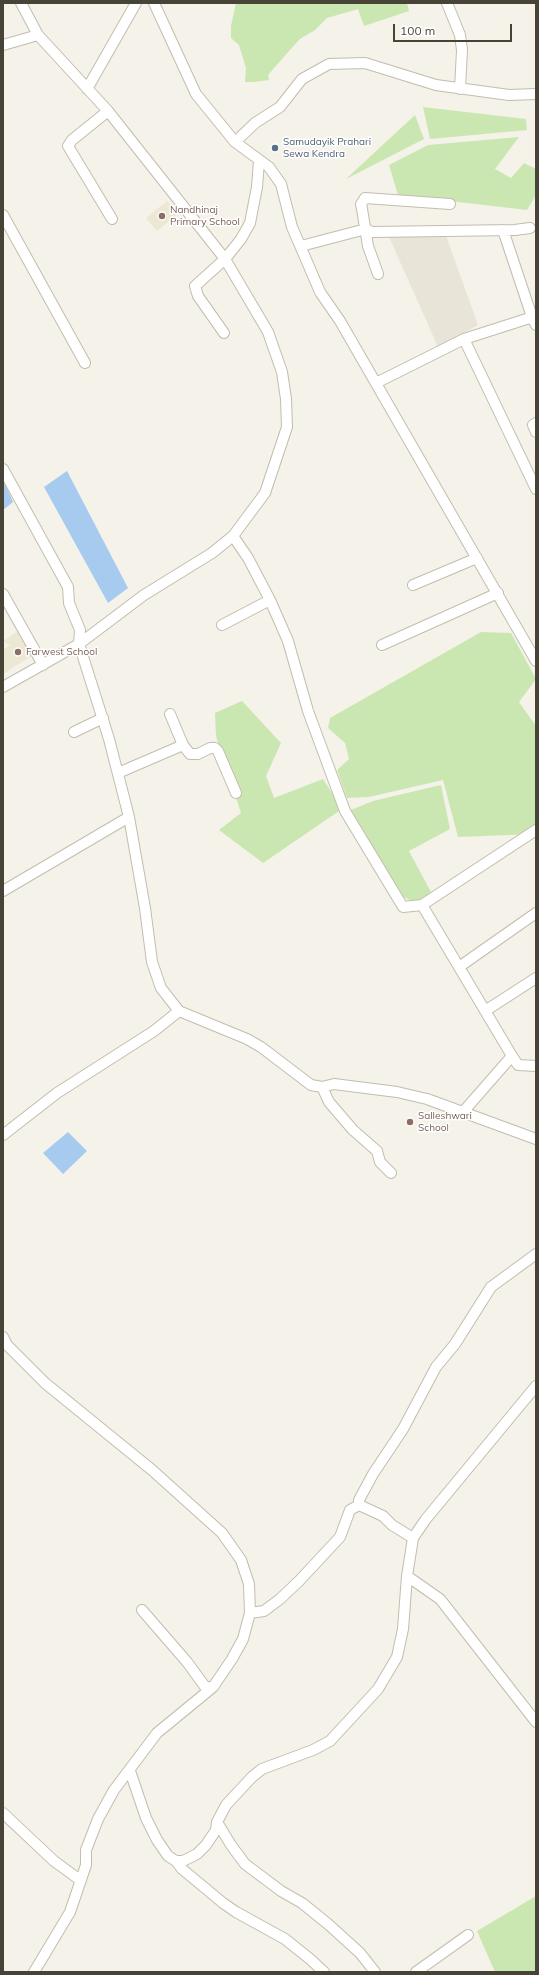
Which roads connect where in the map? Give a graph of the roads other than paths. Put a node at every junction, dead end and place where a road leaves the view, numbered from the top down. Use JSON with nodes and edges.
{"nodes":[{"id":1,"x":21,"y":3,"type":"edge"},
{"id":2,"x":136,"y":3,"type":"edge"},
{"id":3,"x":154,"y":3,"type":"edge"},
{"id":4,"x":447,"y":3,"type":"edge"},
{"id":5,"x":38,"y":35,"type":"junction"},
{"id":6,"x":3,"y":45,"type":"edge"},
{"id":7,"x":87,"y":89,"type":"junction"},
{"id":8,"x":460,"y":89,"type":"junction"},
{"id":9,"x":536,"y":94,"type":"edge"},
{"id":10,"x":108,"y":111,"type":"junction"},
{"id":11,"x":235,"y":142,"type":"junction"},
{"id":12,"x":259,"y":161,"type":"junction"},
{"id":13,"x":450,"y":204,"type":"dead end"},
{"id":14,"x":3,"y":216,"type":"edge"},
{"id":15,"x":112,"y":219,"type":"dead end"},
{"id":16,"x":530,"y":228,"type":"dead end"},
{"id":17,"x":366,"y":229,"type":"junction"},
{"id":18,"x":503,"y":230,"type":"junction"},
{"id":19,"x":301,"y":246,"type":"junction"},
{"id":20,"x":225,"y":259,"type":"junction"},
{"id":21,"x":378,"y":274,"type":"dead end"},
{"id":22,"x":535,"y":319,"type":"edge"},
{"id":23,"x":224,"y":333,"type":"dead end"},
{"id":24,"x":464,"y":339,"type":"junction"},
{"id":25,"x":85,"y":363,"type":"dead end"},
{"id":26,"x":376,"y":384,"type":"junction"},
{"id":27,"x":536,"y":423,"type":"edge"},
{"id":28,"x":536,"y":432,"type":"edge"},
{"id":29,"x":3,"y":469,"type":"edge"},
{"id":30,"x":536,"y":489,"type":"edge"},
{"id":31,"x":233,"y":536,"type":"junction"},
{"id":32,"x":477,"y":558,"type":"junction"},
{"id":33,"x":413,"y":585,"type":"dead end"},
{"id":34,"x":498,"y":593,"type":"junction"},
{"id":35,"x":3,"y":594,"type":"edge"},
{"id":36,"x":270,"y":600,"type":"junction"},
{"id":37,"x":222,"y":625,"type":"dead end"},
{"id":38,"x":78,"y":644,"type":"junction"},
{"id":39,"x":382,"y":645,"type":"dead end"},
{"id":40,"x":536,"y":661,"type":"edge"},
{"id":41,"x":43,"y":665,"type":"junction"},
{"id":42,"x":3,"y":687,"type":"edge"},
{"id":43,"x":170,"y":714,"type":"dead end"},
{"id":44,"x":103,"y":718,"type":"junction"},
{"id":45,"x":74,"y":732,"type":"dead end"},
{"id":46,"x":183,"y":745,"type":"junction"},
{"id":47,"x":118,"y":773,"type":"junction"},
{"id":48,"x":236,"y":793,"type":"dead end"},
{"id":49,"x":129,"y":816,"type":"junction"},
{"id":50,"x":536,"y":830,"type":"edge"},
{"id":51,"x":3,"y":891,"type":"edge"},
{"id":52,"x":422,"y":905,"type":"junction"},
{"id":53,"x":536,"y":913,"type":"edge"},
{"id":54,"x":459,"y":966,"type":"junction"},
{"id":55,"x":536,"y":978,"type":"edge"},
{"id":56,"x":179,"y":1011,"type":"junction"},
{"id":57,"x":485,"y":1011,"type":"junction"},
{"id":58,"x":512,"y":1056,"type":"junction"},
{"id":59,"x":536,"y":1066,"type":"edge"},
{"id":60,"x":322,"y":1087,"type":"junction"},
{"id":61,"x":463,"y":1112,"type":"junction"},
{"id":62,"x":3,"y":1135,"type":"edge"},
{"id":63,"x":536,"y":1139,"type":"edge"},
{"id":64,"x":391,"y":1174,"type":"dead end"},
{"id":65,"x":536,"y":1254,"type":"edge"},
{"id":66,"x":3,"y":1338,"type":"edge"},
{"id":67,"x":536,"y":1386,"type":"edge"},
{"id":68,"x":359,"y":1505,"type":"junction"},
{"id":69,"x":414,"y":1538,"type":"junction"},
{"id":70,"x":408,"y":1576,"type":"junction"},
{"id":71,"x":142,"y":1610,"type":"dead end"},
{"id":72,"x":250,"y":1613,"type":"junction"},
{"id":73,"x":214,"y":1686,"type":"junction"},
{"id":74,"x":536,"y":1722,"type":"edge"},
{"id":75,"x":130,"y":1771,"type":"junction"},
{"id":76,"x":3,"y":1813,"type":"edge"},
{"id":77,"x":217,"y":1822,"type":"junction"},
{"id":78,"x":176,"y":1861,"type":"junction"},
{"id":79,"x":80,"y":1880,"type":"junction"},
{"id":80,"x":468,"y":1936,"type":"dead end"},
{"id":81,"x":34,"y":1972,"type":"edge"},
{"id":82,"x":324,"y":1972,"type":"edge"},
{"id":83,"x":374,"y":1972,"type":"edge"},
{"id":84,"x":416,"y":1972,"type":"edge"}],
"edges":[{"from":1,"to":5,"type":"street"},
{"from":2,"to":7,"type":"street"},
{"from":3,"to":11,"type":"street"},
{"from":4,"to":8,"type":"street"},
{"from":5,"to":6,"type":"street"},
{"from":5,"to":7,"type":"street"},
{"from":7,"to":10,"type":"street"},
{"from":8,"to":9,"type":"street"},
{"from":8,"to":11,"type":"street"},
{"from":10,"to":15,"type":"street"},
{"from":10,"to":20,"type":"street"},
{"from":11,"to":12,"type":"street"},
{"from":12,"to":19,"type":"street"},
{"from":12,"to":20,"type":"street"},
{"from":13,"to":17,"type":"street"},
{"from":14,"to":25,"type":"street"},
{"from":16,"to":18,"type":"street"},
{"from":17,"to":18,"type":"street"},
{"from":17,"to":19,"type":"street"},
{"from":17,"to":21,"type":"street"},
{"from":18,"to":22,"type":"street"},
{"from":19,"to":26,"type":"street"},
{"from":20,"to":23,"type":"street"},
{"from":20,"to":31,"type":"street"},
{"from":22,"to":24,"type":"street"},
{"from":24,"to":26,"type":"street"},
{"from":24,"to":30,"type":"street"},
{"from":26,"to":32,"type":"street"},
{"from":27,"to":28,"type":"street"},
{"from":29,"to":38,"type":"street"},
{"from":31,"to":36,"type":"street"},
{"from":31,"to":38,"type":"street"},
{"from":32,"to":33,"type":"street"},
{"from":32,"to":34,"type":"street"},
{"from":34,"to":39,"type":"street"},
{"from":34,"to":40,"type":"street"},
{"from":35,"to":41,"type":"street"},
{"from":36,"to":37,"type":"street"},
{"from":36,"to":52,"type":"street"},
{"from":38,"to":41,"type":"street"},
{"from":38,"to":44,"type":"street"},
{"from":41,"to":42,"type":"street"},
{"from":43,"to":46,"type":"street"},
{"from":44,"to":45,"type":"street"},
{"from":44,"to":47,"type":"street"},
{"from":46,"to":47,"type":"street"},
{"from":46,"to":48,"type":"street"},
{"from":47,"to":49,"type":"street"},
{"from":49,"to":51,"type":"street"},
{"from":49,"to":56,"type":"street"},
{"from":50,"to":52,"type":"street"},
{"from":52,"to":54,"type":"street"},
{"from":53,"to":54,"type":"street"},
{"from":54,"to":57,"type":"street"},
{"from":55,"to":57,"type":"street"},
{"from":56,"to":60,"type":"street"},
{"from":56,"to":62,"type":"street"},
{"from":57,"to":58,"type":"street"},
{"from":58,"to":59,"type":"street"},
{"from":58,"to":61,"type":"street"},
{"from":60,"to":61,"type":"street"},
{"from":60,"to":64,"type":"street"},
{"from":61,"to":63,"type":"street"},
{"from":65,"to":68,"type":"street"},
{"from":66,"to":72,"type":"street"},
{"from":67,"to":69,"type":"street"},
{"from":68,"to":69,"type":"street"},
{"from":68,"to":72,"type":"street"},
{"from":69,"to":70,"type":"street"},
{"from":70,"to":74,"type":"street"},
{"from":70,"to":77,"type":"street"},
{"from":71,"to":73,"type":"street"},
{"from":72,"to":73,"type":"street"},
{"from":73,"to":75,"type":"street"},
{"from":75,"to":78,"type":"street"},
{"from":75,"to":79,"type":"street"},
{"from":76,"to":79,"type":"street"},
{"from":77,"to":78,"type":"street"},
{"from":77,"to":83,"type":"street"},
{"from":78,"to":82,"type":"street"},
{"from":79,"to":81,"type":"street"},
{"from":80,"to":84,"type":"street"}]}
